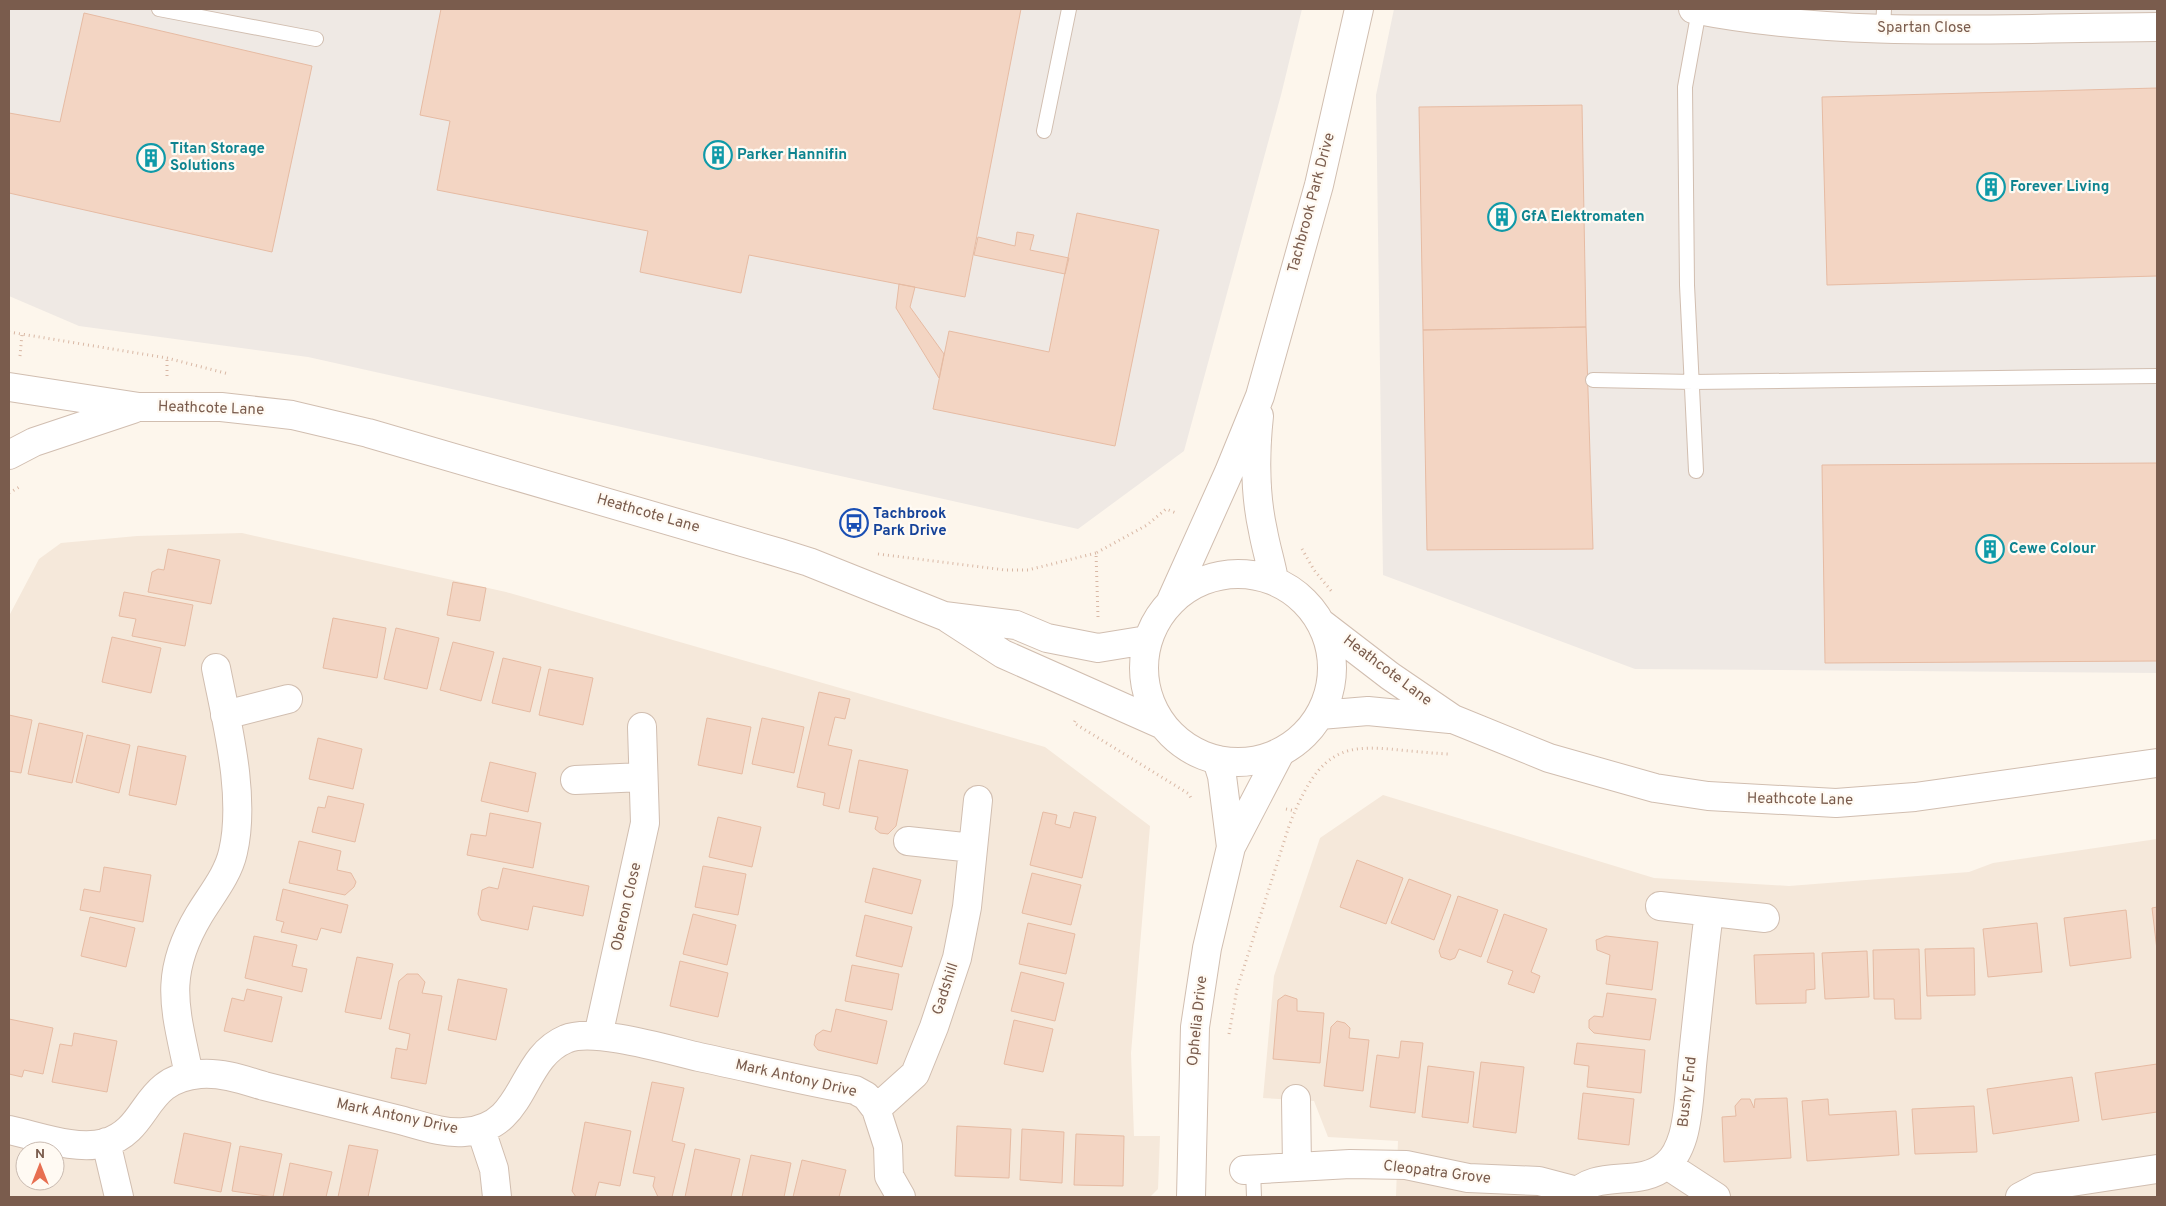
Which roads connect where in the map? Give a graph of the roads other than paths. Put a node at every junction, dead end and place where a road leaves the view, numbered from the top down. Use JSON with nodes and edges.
{"nodes":[{"id":1,"x":159,"y":9,"type":"edge"},
{"id":2,"x":1069,"y":9,"type":"edge"},
{"id":3,"x":1359,"y":9,"type":"edge"},
{"id":4,"x":1696,"y":9,"type":"edge"},
{"id":5,"x":1883,"y":19,"type":"edge"},
{"id":6,"x":2157,"y":27,"type":"edge"},
{"id":7,"x":316,"y":39,"type":"dead end"},
{"id":8,"x":1044,"y":131,"type":"dead end"},
{"id":9,"x":2157,"y":376,"type":"edge"},
{"id":10,"x":1592,"y":380,"type":"dead end"},
{"id":11,"x":1693,"y":382,"type":"junction"},
{"id":12,"x":9,"y":387,"type":"edge"},
{"id":13,"x":1260,"y":396,"type":"junction"},
{"id":14,"x":140,"y":407,"type":"junction"},
{"id":15,"x":9,"y":455,"type":"edge"},
{"id":16,"x":1696,"y":471,"type":"dead end"},
{"id":17,"x":1274,"y":580,"type":"junction"},
{"id":18,"x":1171,"y":601,"type":"junction"},
{"id":19,"x":944,"y":616,"type":"junction"},
{"id":20,"x":1321,"y":623,"type":"junction"},
{"id":21,"x":1148,"y":640,"type":"junction"},
{"id":22,"x":216,"y":668,"type":"dead end"},
{"id":23,"x":288,"y":699,"type":"dead end"},
{"id":24,"x":225,"y":715,"type":"junction"},
{"id":25,"x":1320,"y":716,"type":"junction"},
{"id":26,"x":1453,"y":720,"type":"junction"},
{"id":27,"x":1163,"y":725,"type":"junction"},
{"id":28,"x":642,"y":727,"type":"dead end"},
{"id":29,"x":1280,"y":753,"type":"junction"},
{"id":30,"x":1217,"y":760,"type":"junction"},
{"id":31,"x":2157,"y":763,"type":"edge"},
{"id":32,"x":643,"y":777,"type":"junction"},
{"id":33,"x":575,"y":780,"type":"dead end"},
{"id":34,"x":978,"y":800,"type":"dead end"},
{"id":35,"x":908,"y":841,"type":"dead end"},
{"id":36,"x":1232,"y":847,"type":"junction"},
{"id":37,"x":973,"y":848,"type":"junction"},
{"id":38,"x":1660,"y":906,"type":"dead end"},
{"id":39,"x":1708,"y":912,"type":"junction"},
{"id":40,"x":1765,"y":918,"type":"dead end"},
{"id":41,"x":598,"y":1036,"type":"junction"},
{"id":42,"x":189,"y":1075,"type":"junction"},
{"id":43,"x":1296,"y":1099,"type":"dead end"},
{"id":44,"x":876,"y":1109,"type":"junction"},
{"id":45,"x":9,"y":1130,"type":"edge"},
{"id":46,"x":481,"y":1130,"type":"junction"},
{"id":47,"x":106,"y":1142,"type":"junction"},
{"id":48,"x":1667,"y":1165,"type":"junction"},
{"id":49,"x":1297,"y":1167,"type":"junction"},
{"id":50,"x":2157,"y":1169,"type":"edge"},
{"id":51,"x":1249,"y":1170,"type":"joint"},
{"id":52,"x":1574,"y":1194,"type":"edge"},
{"id":53,"x":120,"y":1197,"type":"edge"},
{"id":54,"x":497,"y":1197,"type":"edge"},
{"id":55,"x":901,"y":1197,"type":"edge"},
{"id":56,"x":1191,"y":1197,"type":"edge"},
{"id":57,"x":1254,"y":1197,"type":"edge"},
{"id":58,"x":1716,"y":1197,"type":"edge"},
{"id":59,"x":2020,"y":1197,"type":"edge"}],
"edges":[{"from":1,"to":7,"type":"lane"},
{"from":2,"to":8,"type":"lane"},
{"from":3,"to":13,"type":"street","name":"Tachbrook Park Drive"},
{"from":4,"to":5,"type":"street","name":"Spartan Close"},
{"from":4,"to":11,"type":"lane"},
{"from":5,"to":6,"type":"street","name":"Spartan Close"},
{"from":9,"to":11,"type":"lane"},
{"from":10,"to":11,"type":"lane"},
{"from":11,"to":16,"type":"lane"},
{"from":12,"to":14,"type":"street","name":"Heathcote Lane"},
{"from":13,"to":17,"type":"street","name":"Tachbrook Park Drive"},
{"from":13,"to":18,"type":"street","name":"Tachbrook Park Drive"},
{"from":14,"to":15,"type":"street","name":"Heathcote Lane"},
{"from":14,"to":19,"type":"street","name":"Heathcote Lane"},
{"from":17,"to":18,"type":"street"},
{"from":17,"to":20,"type":"street"},
{"from":18,"to":21,"type":"street"},
{"from":19,"to":21,"type":"street","name":"Heathcote Lane"},
{"from":19,"to":27,"type":"street"},
{"from":20,"to":25,"type":"street"},
{"from":20,"to":26,"type":"street","name":"Heathcote Lane"},
{"from":21,"to":27,"type":"street"},
{"from":22,"to":24,"type":"street"},
{"from":23,"to":24,"type":"street"},
{"from":24,"to":42,"type":"street"},
{"from":25,"to":26,"type":"street","name":"Heathcote Lane"},
{"from":25,"to":29,"type":"street"},
{"from":26,"to":31,"type":"street","name":"Heathcote Lane"},
{"from":27,"to":30,"type":"street"},
{"from":28,"to":32,"type":"street","name":"Oberon Close"},
{"from":29,"to":30,"type":"street"},
{"from":29,"to":36,"type":"street","name":"Ophelia Drive"},
{"from":30,"to":36,"type":"street","name":"Ophelia Drive"},
{"from":32,"to":33,"type":"street"},
{"from":32,"to":41,"type":"street","name":"Oberon Close"},
{"from":34,"to":37,"type":"street","name":"Gadshill"},
{"from":35,"to":37,"type":"street"},
{"from":36,"to":56,"type":"street","name":"Ophelia Drive"},
{"from":37,"to":44,"type":"street","name":"Gadshill"},
{"from":38,"to":39,"type":"street"},
{"from":39,"to":40,"type":"street"},
{"from":39,"to":48,"type":"street","name":"Bushy End"},
{"from":41,"to":44,"type":"street","name":"Mark Antony Drive"},
{"from":41,"to":46,"type":"street","name":"Mark Antony Drive"},
{"from":42,"to":46,"type":"street","name":"Mark Antony Drive"},
{"from":42,"to":47,"type":"street","name":"Mark Antony Drive"},
{"from":43,"to":49,"type":"street"},
{"from":44,"to":55,"type":"street","name":"Mark Antony Drive"},
{"from":45,"to":47,"type":"street","name":"Mark Antony Drive"},
{"from":46,"to":54,"type":"street"},
{"from":47,"to":53,"type":"street"},
{"from":48,"to":52,"type":"street"},
{"from":48,"to":58,"type":"street"},
{"from":49,"to":51,"type":"street","name":"Cleopatra Grove"},
{"from":49,"to":52,"type":"street","name":"Cleopatra Grove"},
{"from":50,"to":59,"type":"street"},
{"from":51,"to":57,"type":"lane","name":"Cleopatra Grove"}]}
